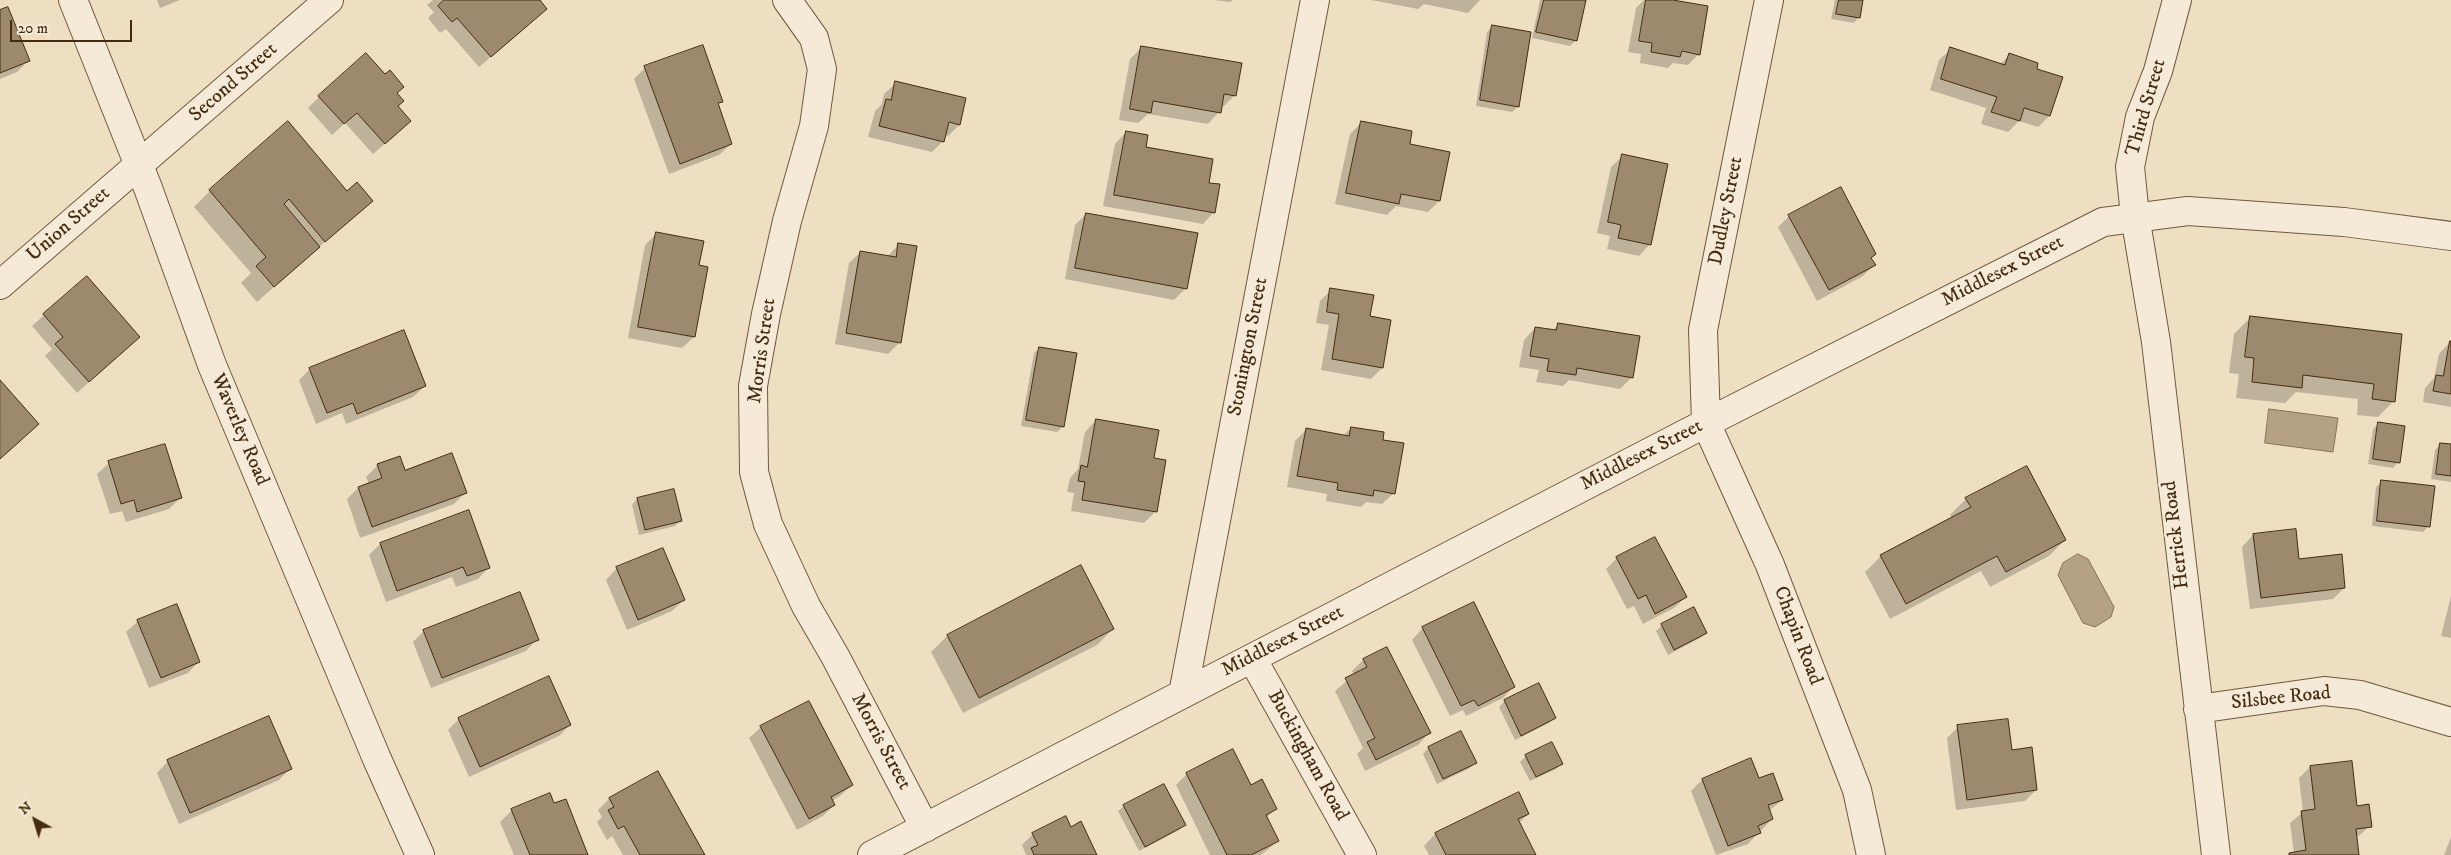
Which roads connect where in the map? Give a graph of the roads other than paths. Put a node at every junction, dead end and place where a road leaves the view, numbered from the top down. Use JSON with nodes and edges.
{"nodes":[{"id":1,"x":73,"y":0,"type":"edge"},
{"id":2,"x":329,"y":0,"type":"edge"},
{"id":3,"x":788,"y":0,"type":"edge"},
{"id":4,"x":1315,"y":0,"type":"edge"},
{"id":5,"x":1769,"y":0,"type":"edge"},
{"id":6,"x":2177,"y":0,"type":"edge"},
{"id":7,"x":139,"y":166,"type":"junction"},
{"id":8,"x":2135,"y":216,"type":"junction"},
{"id":9,"x":2451,"y":236,"type":"edge"},
{"id":10,"x":0,"y":285,"type":"edge"},
{"id":11,"x":1706,"y":423,"type":"junction"},
{"id":12,"x":1252,"y":658,"type":"junction"},
{"id":13,"x":1183,"y":694,"type":"junction"},
{"id":14,"x":2198,"y":709,"type":"junction"},
{"id":15,"x":2451,"y":722,"type":"edge"},
{"id":16,"x":925,"y":828,"type":"junction"},
{"id":17,"x":420,"y":855,"type":"edge"},
{"id":18,"x":872,"y":855,"type":"edge"},
{"id":19,"x":1362,"y":855,"type":"edge"},
{"id":20,"x":1871,"y":855,"type":"edge"},
{"id":21,"x":2216,"y":855,"type":"edge"}],
"edges":[{"from":1,"to":7,"type":"street","name":"Waverley Road"},
{"from":2,"to":7,"type":"street","name":"Second Street"},
{"from":3,"to":16,"type":"street","name":"Morris Street"},
{"from":4,"to":13,"type":"street","name":"Stonington Street"},
{"from":5,"to":11,"type":"street","name":"Dudley Street"},
{"from":6,"to":8,"type":"street","name":"Third Street"},
{"from":7,"to":10,"type":"street","name":"Union Street"},
{"from":7,"to":17,"type":"street","name":"Waverley Road"},
{"from":8,"to":9,"type":"street","name":"Middlesex Street"},
{"from":8,"to":11,"type":"street","name":"Middlesex Street"},
{"from":8,"to":14,"type":"street","name":"Herrick Road"},
{"from":11,"to":12,"type":"street","name":"Middlesex Street"},
{"from":11,"to":20,"type":"street","name":"Chapin Road"},
{"from":12,"to":13,"type":"street","name":"Middlesex Street"},
{"from":12,"to":19,"type":"street","name":"Buckingham Road"},
{"from":13,"to":16,"type":"street","name":"Middlesex Street"},
{"from":14,"to":15,"type":"street","name":"Silsbee Road"},
{"from":14,"to":21,"type":"street","name":"Herrick Road"},
{"from":16,"to":18,"type":"street","name":"Middlesex Street"}]}
